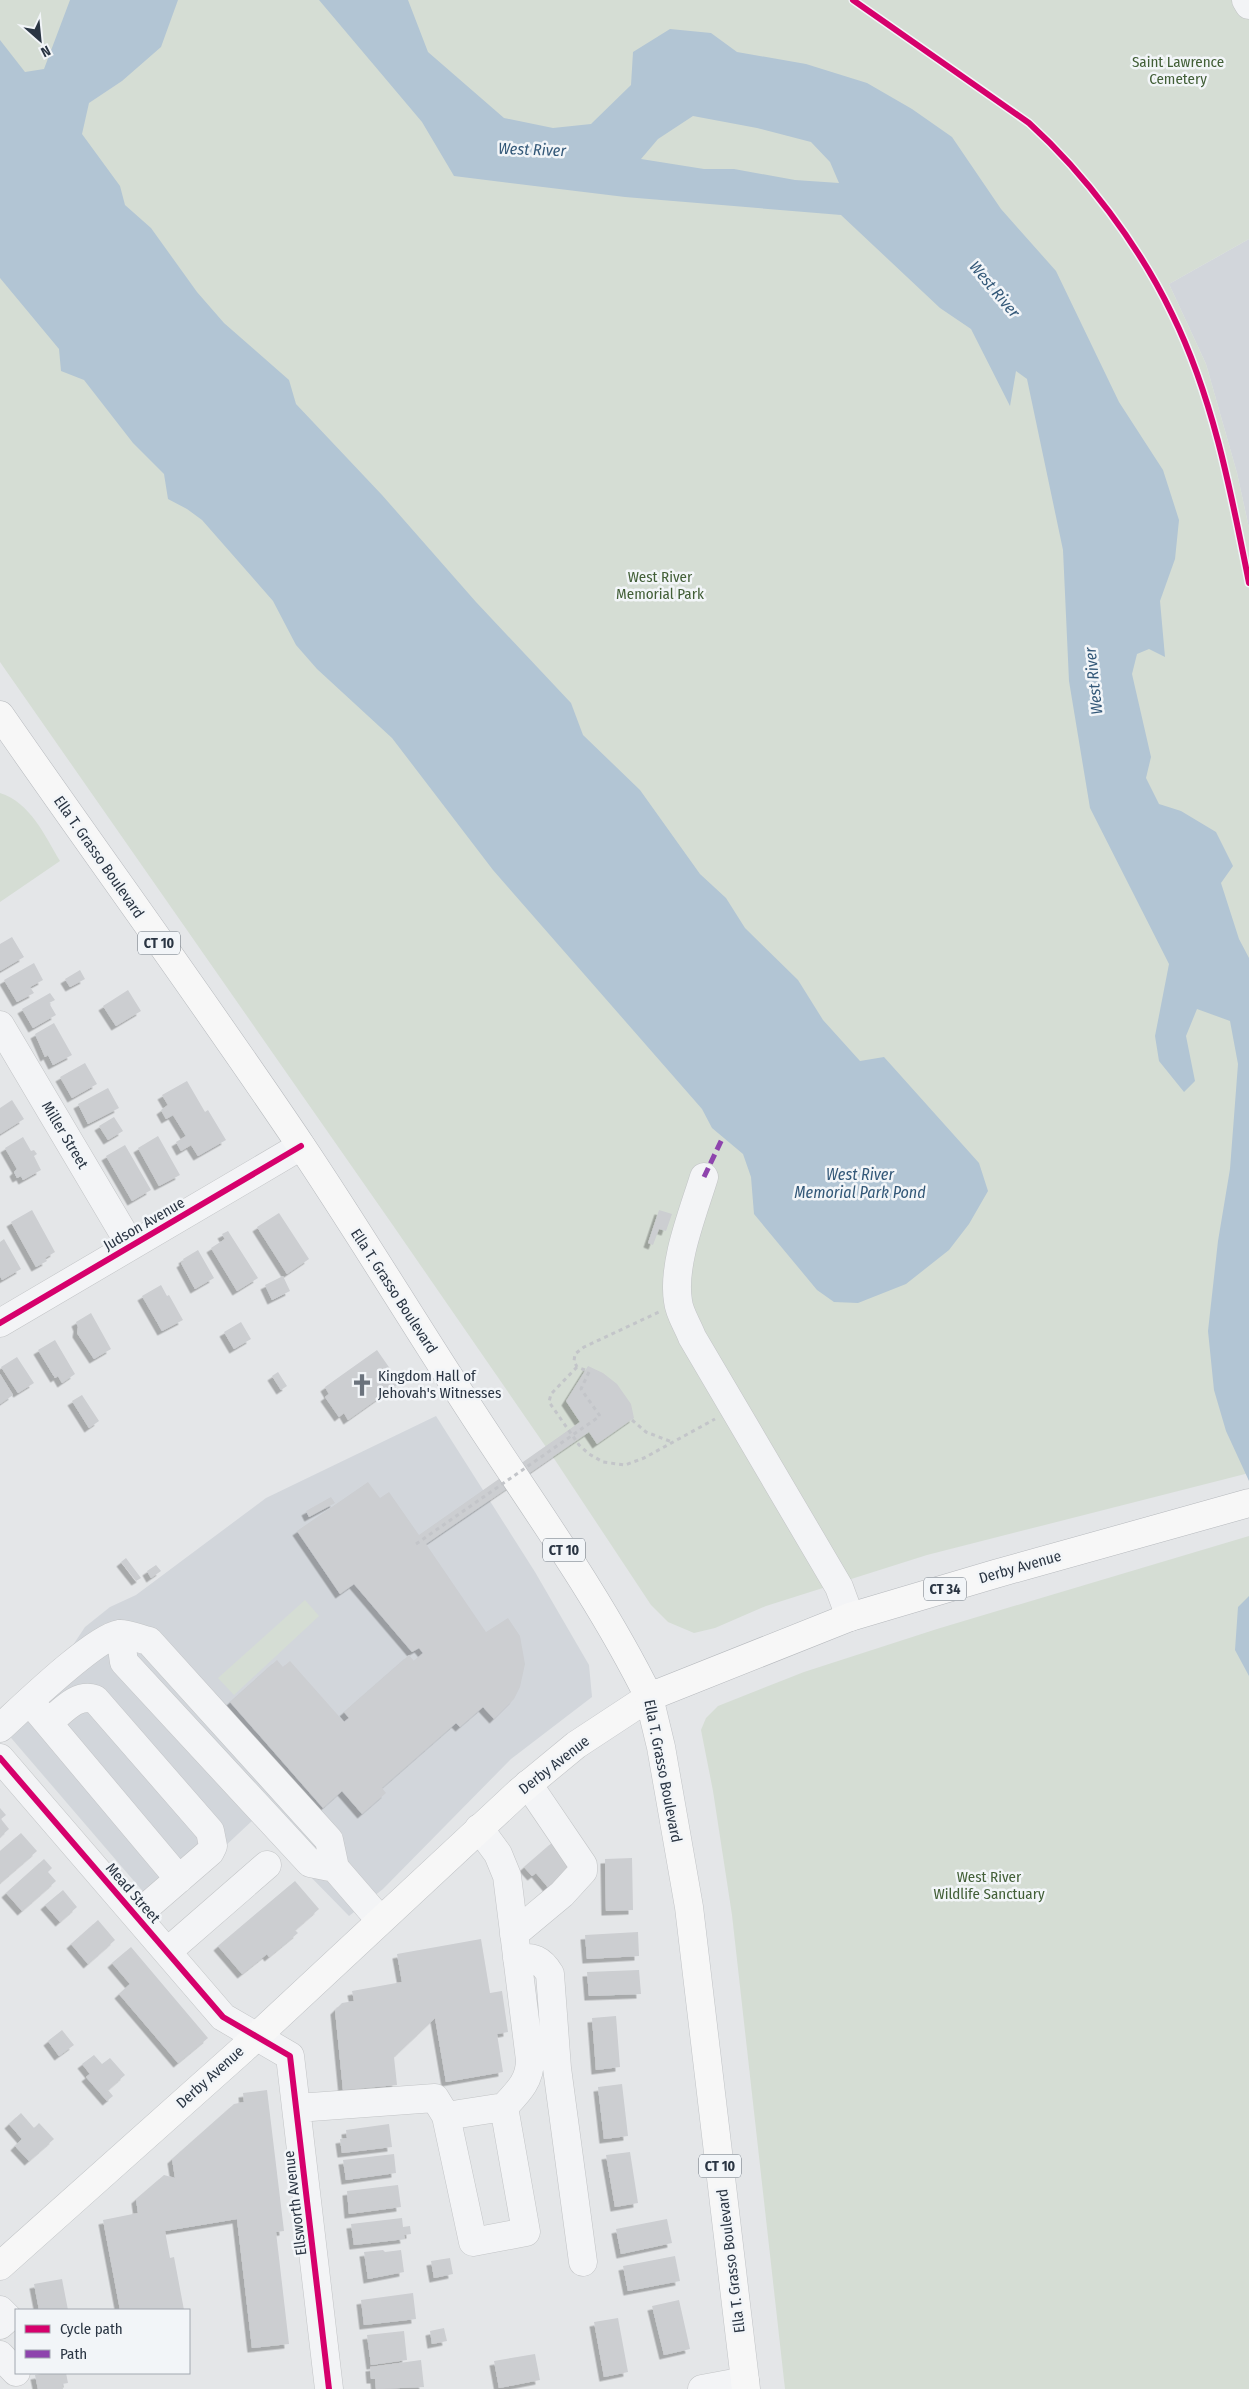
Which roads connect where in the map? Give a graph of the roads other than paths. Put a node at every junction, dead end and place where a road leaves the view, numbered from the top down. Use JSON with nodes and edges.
{"nodes":[{"id":1,"x":1246,"y":0,"type":"edge"},
{"id":2,"x":1249,"y":6,"type":"edge"},
{"id":3,"x":0,"y":715,"type":"edge"},
{"id":4,"x":9,"y":745,"type":"edge"},
{"id":5,"x":0,"y":1025,"type":"edge"},
{"id":6,"x":301,"y":1146,"type":"junction"},
{"id":7,"x":704,"y":1177,"type":"dead end"},
{"id":8,"x":131,"y":1246,"type":"junction"},
{"id":9,"x":0,"y":1323,"type":"edge"},
{"id":10,"x":1249,"y":1503,"type":"edge"},
{"id":11,"x":850,"y":1617,"type":"junction"},
{"id":12,"x":649,"y":1697,"type":"junction"},
{"id":13,"x":29,"y":1701,"type":"junction"},
{"id":14,"x":48,"y":1723,"type":"junction"},
{"id":15,"x":0,"y":1728,"type":"edge"},
{"id":16,"x":0,"y":1758,"type":"edge"},
{"id":17,"x":528,"y":1784,"type":"junction"},
{"id":18,"x":480,"y":1828,"type":"junction"},
{"id":19,"x":267,"y":1865,"type":"dead end"},
{"id":20,"x":179,"y":1879,"type":"junction"},
{"id":21,"x":136,"y":1916,"type":"junction"},
{"id":22,"x":380,"y":1920,"type":"junction"},
{"id":23,"x":515,"y":1946,"type":"junction"},
{"id":24,"x":167,"y":1952,"type":"junction"},
{"id":25,"x":254,"y":2036,"type":"junction"},
{"id":26,"x":530,"y":2068,"type":"junction"},
{"id":27,"x":557,"y":2068,"type":"junction"},
{"id":28,"x":504,"y":2107,"type":"junction"},
{"id":29,"x":296,"y":2108,"type":"junction"},
{"id":30,"x":446,"y":2116,"type":"junction"},
{"id":31,"x":4,"y":2261,"type":"edge"},
{"id":32,"x":584,"y":2262,"type":"dead end"},
{"id":33,"x":0,"y":2310,"type":"edge"},
{"id":34,"x":0,"y":2324,"type":"edge"},
{"id":35,"x":0,"y":2355,"type":"edge"},
{"id":36,"x":15,"y":2373,"type":"edge"},
{"id":37,"x":746,"y":2385,"type":"edge"},
{"id":38,"x":329,"y":2389,"type":"edge"},
{"id":39,"x":702,"y":2389,"type":"edge"}],
"edges":[{"from":1,"to":2,"type":"street"},
{"from":3,"to":4,"type":"main road","name":"Ella T. Grasso Boulevard","number":"CT 10"},
{"from":4,"to":6,"type":"main road","name":"Ella T. Grasso Boulevard","number":"CT 10"},
{"from":5,"to":8,"type":"street","name":"Miller Street"},
{"from":6,"to":8,"type":"street","name":"Judson Avenue"},
{"from":6,"to":12,"type":"main road","name":"Ella T. Grasso Boulevard","number":"CT 10"},
{"from":7,"to":11,"type":"street"},
{"from":8,"to":9,"type":"street","name":"Judson Avenue"},
{"from":10,"to":11,"type":"main road","name":"Derby Avenue","number":"CT 34"},
{"from":11,"to":12,"type":"main road","name":"Derby Avenue","number":"CT 34"},
{"from":12,"to":17,"type":"main road","name":"Derby Avenue"},
{"from":12,"to":37,"type":"main road","name":"Ella T. Grasso Boulevard","number":"CT 10"},
{"from":13,"to":14,"type":"street"},
{"from":13,"to":15,"type":"street"},
{"from":13,"to":22,"type":"street"},
{"from":14,"to":20,"type":"street"},
{"from":14,"to":20,"type":"street"},
{"from":16,"to":21,"type":"street","name":"Mead Street"},
{"from":17,"to":18,"type":"main road","name":"Derby Avenue"},
{"from":17,"to":23,"type":"street"},
{"from":18,"to":22,"type":"main road","name":"Derby Avenue"},
{"from":18,"to":23,"type":"street"},
{"from":19,"to":24,"type":"street"},
{"from":20,"to":21,"type":"street"},
{"from":21,"to":24,"type":"street","name":"Mead Street"},
{"from":22,"to":25,"type":"main road","name":"Derby Avenue"},
{"from":23,"to":26,"type":"street"},
{"from":23,"to":27,"type":"street"},
{"from":24,"to":25,"type":"street","name":"Mead Street"},
{"from":25,"to":29,"type":"street","name":"Ellsworth Avenue"},
{"from":25,"to":31,"type":"main road","name":"Derby Avenue"},
{"from":26,"to":27,"type":"street"},
{"from":26,"to":28,"type":"street"},
{"from":27,"to":32,"type":"street"},
{"from":28,"to":30,"type":"street"},
{"from":28,"to":30,"type":"street"},
{"from":29,"to":30,"type":"street"},
{"from":29,"to":38,"type":"street","name":"Ellsworth Avenue"},
{"from":33,"to":34,"type":"street"},
{"from":35,"to":36,"type":"street"},
{"from":37,"to":39,"type":"street"}]}
